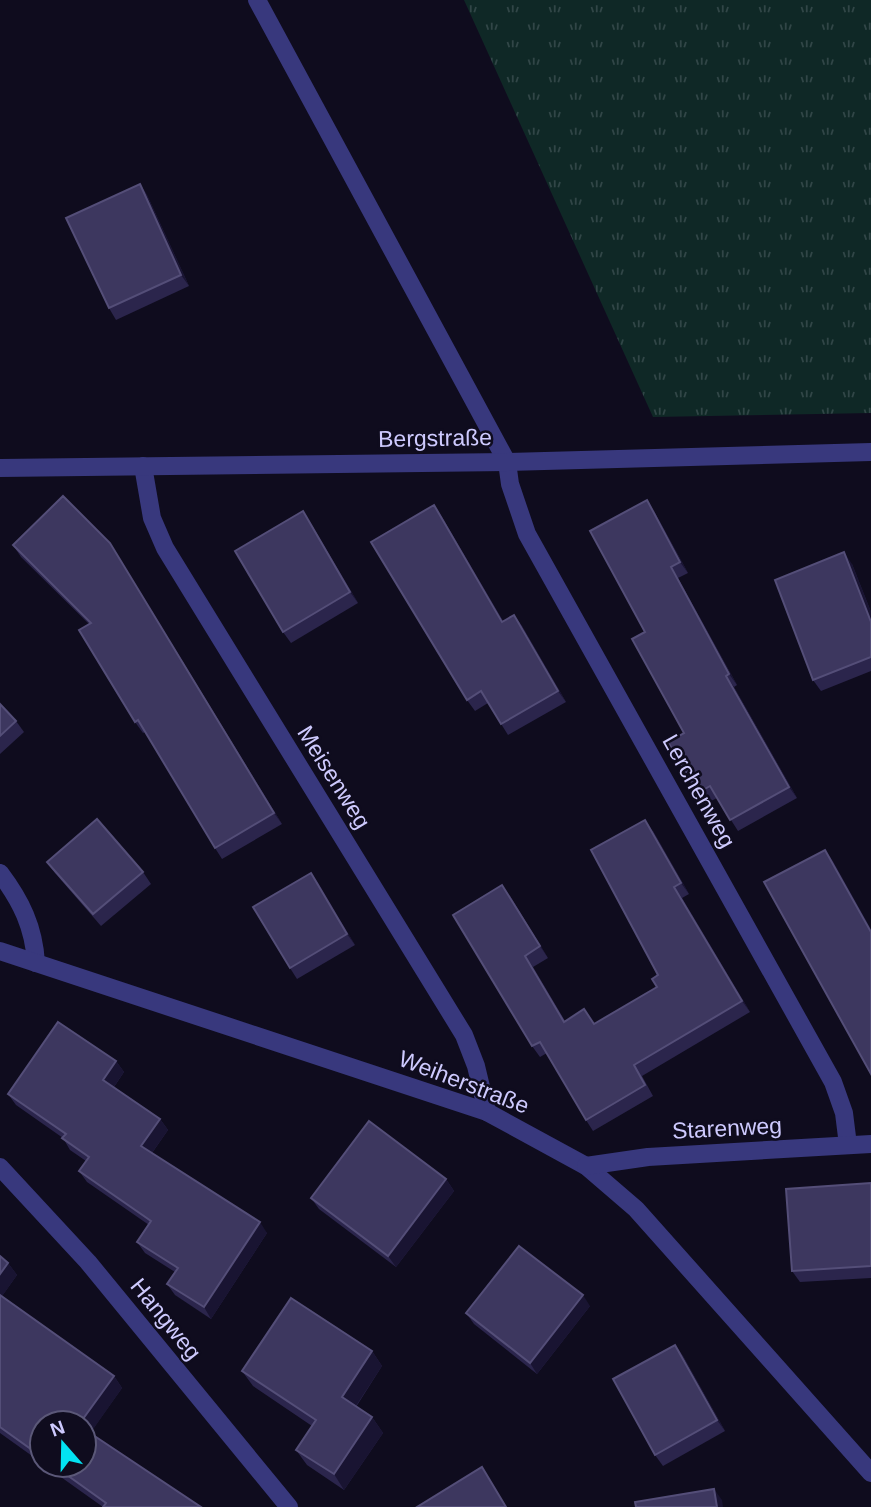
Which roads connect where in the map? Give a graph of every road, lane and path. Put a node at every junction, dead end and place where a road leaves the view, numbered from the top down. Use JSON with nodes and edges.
{"nodes":[{"id":1,"x":257,"y":0,"type":"edge"},
{"id":2,"x":871,"y":452,"type":"edge"},
{"id":3,"x":507,"y":462,"type":"junction"},
{"id":4,"x":143,"y":466,"type":"junction"},
{"id":5,"x":0,"y":468,"type":"edge"},
{"id":6,"x":0,"y":873,"type":"edge"},
{"id":7,"x":0,"y":951,"type":"edge"},
{"id":8,"x":36,"y":963,"type":"junction"},
{"id":9,"x":487,"y":1112,"type":"junction"},
{"id":10,"x":871,"y":1144,"type":"edge"},
{"id":11,"x":848,"y":1145,"type":"junction"},
{"id":12,"x":586,"y":1166,"type":"junction"},
{"id":13,"x":0,"y":1167,"type":"edge"},
{"id":14,"x":871,"y":1473,"type":"edge"},
{"id":15,"x":289,"y":1507,"type":"edge"}],
"edges":[{"from":1,"to":3,"type":"street","name":"Lerchenweg"},
{"from":2,"to":3,"type":"street","name":"Bergstraße"},
{"from":3,"to":4,"type":"street","name":"Bergstraße"},
{"from":3,"to":11,"type":"street","name":"Lerchenweg"},
{"from":4,"to":5,"type":"street","name":"Bergstraße"},
{"from":4,"to":9,"type":"street","name":"Meisenweg"},
{"from":6,"to":8,"type":"street"},
{"from":7,"to":8,"type":"street","name":"Weiherstraße"},
{"from":8,"to":9,"type":"street","name":"Weiherstraße"},
{"from":9,"to":12,"type":"street","name":"Weiherstraße"},
{"from":10,"to":11,"type":"street","name":"Starenweg"},
{"from":11,"to":12,"type":"street","name":"Starenweg"},
{"from":12,"to":14,"type":"street","name":"Weiherstraße"},
{"from":13,"to":15,"type":"street","name":"Hangweg"}]}
